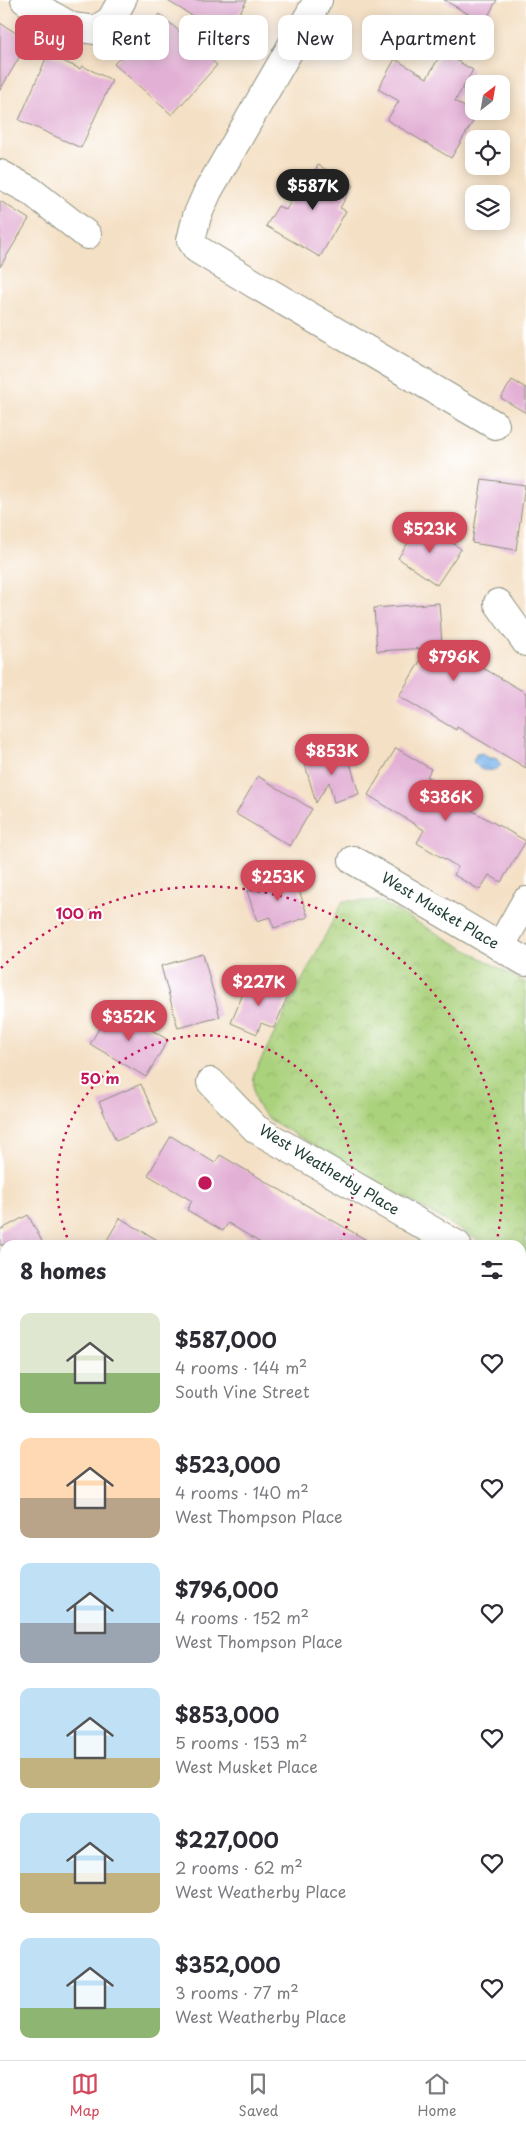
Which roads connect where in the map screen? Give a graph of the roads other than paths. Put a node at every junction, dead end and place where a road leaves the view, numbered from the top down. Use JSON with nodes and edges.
{"nodes":[{"id":1,"x":26,"y":0,"type":"edge"},
{"id":2,"x":122,"y":0,"type":"edge"},
{"id":3,"x":318,"y":0,"type":"edge"},
{"id":4,"x":0,"y":174,"type":"edge"},
{"id":5,"x":87,"y":235,"type":"dead end"},
{"id":6,"x":495,"y":425,"type":"dead end"},
{"id":7,"x":498,"y":603,"type":"dead end"},
{"id":8,"x":526,"y":642,"type":"edge"},
{"id":9,"x":353,"y":860,"type":"dead end"},
{"id":10,"x":526,"y":901,"type":"edge"},
{"id":11,"x":500,"y":947,"type":"junction"},
{"id":12,"x":526,"y":962,"type":"edge"},
{"id":13,"x":211,"y":1082,"type":"dead end"},
{"id":14,"x":446,"y":1240,"type":"edge"}],
"edges":[{"from":1,"to":2,"type":"street"},
{"from":3,"to":6,"type":"street"},
{"from":4,"to":5,"type":"street"},
{"from":7,"to":8,"type":"street"},
{"from":9,"to":11,"type":"street","name":"West Musket Place"},
{"from":10,"to":11,"type":"street"},
{"from":11,"to":12,"type":"street","name":"West Musket Place"},
{"from":13,"to":14,"type":"street","name":"West Weatherby Place"}]}
